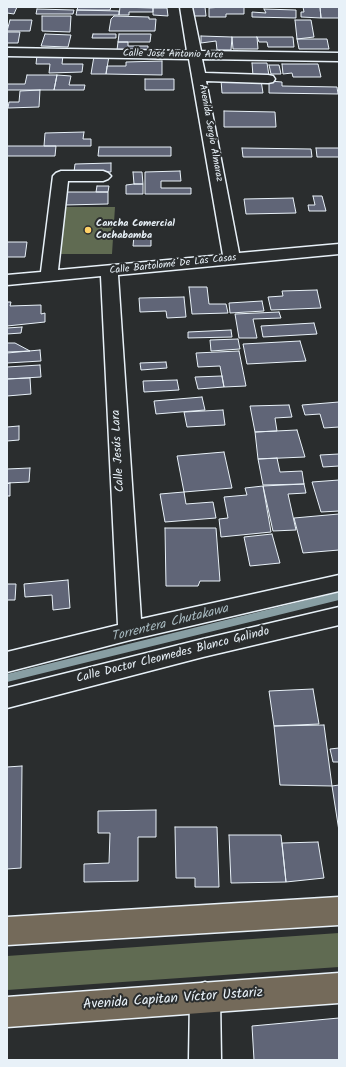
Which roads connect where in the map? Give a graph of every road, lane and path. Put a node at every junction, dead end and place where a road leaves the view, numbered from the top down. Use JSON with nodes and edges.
{"nodes":[{"id":1,"x":186,"y":7,"type":"edge"},
{"id":2,"x":7,"y":52,"type":"edge"},
{"id":3,"x":196,"y":56,"type":"junction"},
{"id":4,"x":339,"y":57,"type":"edge"},
{"id":5,"x":200,"y":77,"type":"junction"},
{"id":6,"x":268,"y":79,"type":"dead end"},
{"id":7,"x":103,"y":176,"type":"dead end"},
{"id":8,"x":339,"y":249,"type":"edge"},
{"id":9,"x":232,"y":259,"type":"junction"},
{"id":10,"x":109,"y":271,"type":"junction"},
{"id":11,"x":49,"y":276,"type":"junction"},
{"id":12,"x":7,"y":280,"type":"edge"},
{"id":13,"x":339,"y":583,"type":"edge"},
{"id":14,"x":339,"y":616,"type":"edge"},
{"id":15,"x":130,"y":631,"type":"junction"},
{"id":16,"x":7,"y":662,"type":"edge"},
{"id":17,"x":7,"y":698,"type":"edge"},
{"id":18,"x":339,"y":911,"type":"edge"},
{"id":19,"x":7,"y":931,"type":"edge"},
{"id":20,"x":339,"y":988,"type":"edge"},
{"id":21,"x":205,"y":997,"type":"junction"},
{"id":22,"x":7,"y":1012,"type":"edge"},
{"id":23,"x":205,"y":1060,"type":"edge"}],
"edges":[{"from":1,"to":3,"type":"street","name":"Avenida Sergio Almaraz"},
{"from":2,"to":3,"type":"street","name":"Calle José Antonio Arce"},
{"from":3,"to":4,"type":"street","name":"Calle José Antonio Arce"},
{"from":3,"to":5,"type":"street","name":"Avenida Sergio Almaraz"},
{"from":5,"to":6,"type":"street"},
{"from":5,"to":9,"type":"street","name":"Avenida Sergio Almaraz"},
{"from":7,"to":11,"type":"street"},
{"from":8,"to":9,"type":"street","name":"Calle Bartolomé De Las Casas"},
{"from":9,"to":10,"type":"street","name":"Calle Bartolomé De Las Casas"},
{"from":10,"to":11,"type":"street","name":"Calle Bartolomé De Las Casas"},
{"from":10,"to":15,"type":"street","name":"Calle Jesús Lara"},
{"from":11,"to":12,"type":"street","name":"Calle Bartolomé De Las Casas"},
{"from":13,"to":15,"type":"street"},
{"from":14,"to":17,"type":"street","name":"Calle Doctor Cleomedes Blanco Galindo"},
{"from":15,"to":16,"type":"street"},
{"from":18,"to":19,"type":"main road"},
{"from":20,"to":21,"type":"main road","name":"Avenida Capitan Víctor Ustariz"},
{"from":21,"to":22,"type":"main road","name":"Avenida Capitan Víctor Ustariz"},
{"from":21,"to":23,"type":"street"}]}
